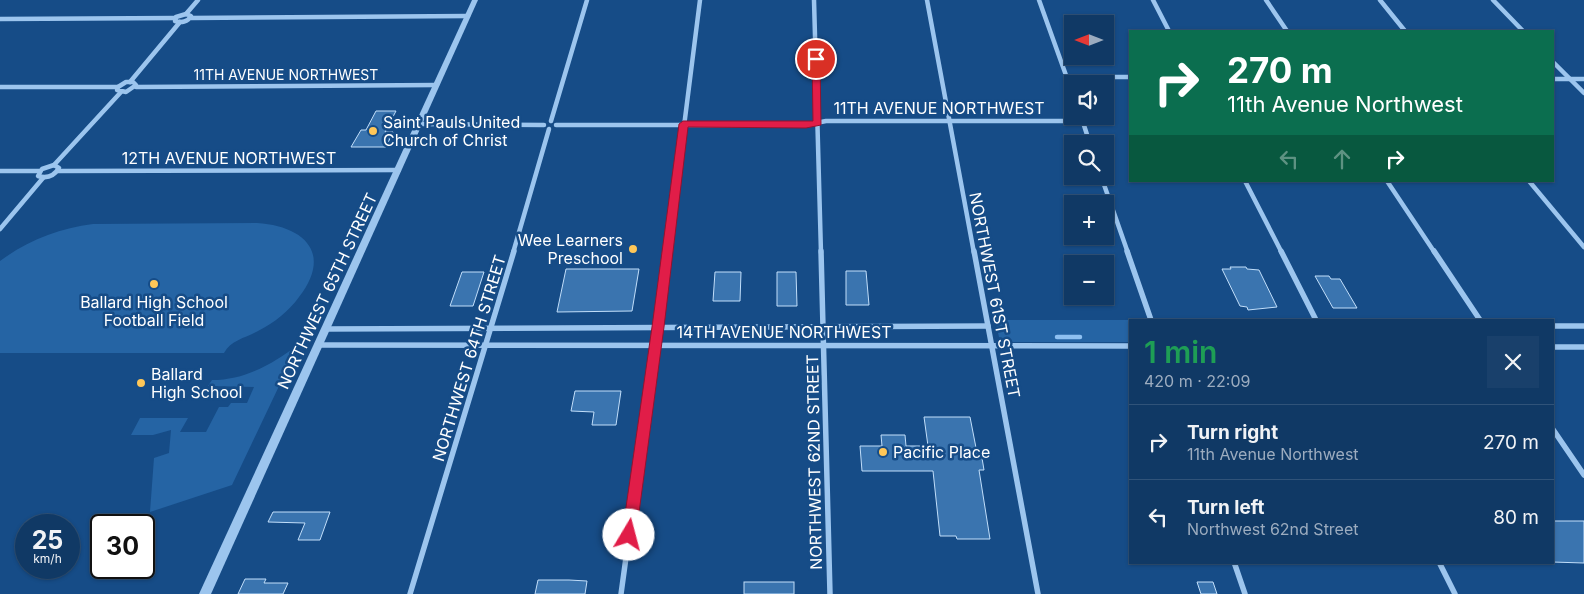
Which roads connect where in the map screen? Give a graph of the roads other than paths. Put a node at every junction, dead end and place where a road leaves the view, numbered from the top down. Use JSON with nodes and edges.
{"nodes":[{"id":1,"x":198,"y":0,"type":"edge"},
{"id":2,"x":475,"y":0,"type":"edge"},
{"id":3,"x":587,"y":0,"type":"edge"},
{"id":4,"x":700,"y":0,"type":"edge"},
{"id":5,"x":814,"y":0,"type":"edge"},
{"id":6,"x":927,"y":0,"type":"edge"},
{"id":7,"x":1039,"y":0,"type":"edge"},
{"id":8,"x":1153,"y":0,"type":"edge"},
{"id":9,"x":1266,"y":0,"type":"edge"},
{"id":10,"x":1380,"y":0,"type":"edge"},
{"id":11,"x":1493,"y":0,"type":"edge"},
{"id":12,"x":186,"y":14,"type":"junction"},
{"id":13,"x":468,"y":16,"type":"junction"},
{"id":14,"x":176,"y":18,"type":"junction"},
{"id":15,"x":190,"y":18,"type":"junction"},
{"id":16,"x":0,"y":19,"type":"edge"},
{"id":17,"x":180,"y":22,"type":"junction"},
{"id":18,"x":1168,"y":30,"type":"edge"},
{"id":19,"x":1286,"y":30,"type":"edge"},
{"id":20,"x":1404,"y":30,"type":"edge"},
{"id":21,"x":1522,"y":30,"type":"edge"},
{"id":22,"x":1554,"y":63,"type":"edge"},
{"id":23,"x":1066,"y":75,"type":"edge"},
{"id":24,"x":1114,"y":77,"type":"edge"},
{"id":25,"x":1129,"y":77,"type":"edge"},
{"id":26,"x":1554,"y":79,"type":"edge"},
{"id":27,"x":1570,"y":79,"type":"junction"},
{"id":28,"x":1584,"y":79,"type":"edge"},
{"id":29,"x":130,"y":82,"type":"junction"},
{"id":30,"x":437,"y":85,"type":"junction"},
{"id":31,"x":136,"y":86,"type":"junction"},
{"id":32,"x":0,"y":87,"type":"edge"},
{"id":33,"x":118,"y":87,"type":"junction"},
{"id":34,"x":121,"y":92,"type":"junction"},
{"id":35,"x":1584,"y":93,"type":"edge"},
{"id":36,"x":1064,"y":119,"type":"edge"},
{"id":37,"x":551,"y":121,"type":"junction"},
{"id":38,"x":950,"y":121,"type":"junction"},
{"id":39,"x":817,"y":123,"type":"junction"},
{"id":40,"x":420,"y":124,"type":"junction"},
{"id":41,"x":683,"y":124,"type":"junction"},
{"id":42,"x":556,"y":125,"type":"junction"},
{"id":43,"x":546,"y":127,"type":"junction"},
{"id":44,"x":54,"y":165,"type":"junction"},
{"id":45,"x":399,"y":170,"type":"junction"},
{"id":46,"x":0,"y":171,"type":"edge"},
{"id":47,"x":40,"y":171,"type":"junction"},
{"id":48,"x":58,"y":171,"type":"junction"},
{"id":49,"x":43,"y":178,"type":"junction"},
{"id":50,"x":1246,"y":182,"type":"edge"},
{"id":51,"x":1388,"y":182,"type":"edge"},
{"id":52,"x":1530,"y":182,"type":"edge"},
{"id":53,"x":1105,"y":185,"type":"edge"},
{"id":54,"x":0,"y":229,"type":"edge"},
{"id":55,"x":1584,"y":248,"type":"edge"},
{"id":56,"x":1151,"y":319,"type":"edge"},
{"id":57,"x":1315,"y":319,"type":"edge"},
{"id":58,"x":1479,"y":319,"type":"edge"},
{"id":59,"x":823,"y":326,"type":"junction"},
{"id":60,"x":988,"y":326,"type":"junction"},
{"id":61,"x":1554,"y":326,"type":"edge"},
{"id":62,"x":1584,"y":326,"type":"edge"},
{"id":63,"x":658,"y":327,"type":"junction"},
{"id":64,"x":491,"y":328,"type":"junction"},
{"id":65,"x":326,"y":329,"type":"junction"},
{"id":66,"x":487,"y":344,"type":"junction"},
{"id":67,"x":656,"y":344,"type":"junction"},
{"id":68,"x":823,"y":344,"type":"junction"},
{"id":69,"x":319,"y":345,"type":"junction"},
{"id":70,"x":992,"y":345,"type":"junction"},
{"id":71,"x":1129,"y":346,"type":"edge"},
{"id":72,"x":1554,"y":347,"type":"edge"},
{"id":73,"x":1584,"y":347,"type":"edge"},
{"id":74,"x":1554,"y":431,"type":"edge"},
{"id":75,"x":1584,"y":475,"type":"edge"},
{"id":76,"x":1235,"y":564,"type":"edge"},
{"id":77,"x":1440,"y":564,"type":"edge"},
{"id":78,"x":205,"y":594,"type":"edge"},
{"id":79,"x":410,"y":594,"type":"edge"},
{"id":80,"x":621,"y":594,"type":"edge"},
{"id":81,"x":830,"y":594,"type":"edge"},
{"id":82,"x":1038,"y":594,"type":"edge"},
{"id":83,"x":1245,"y":594,"type":"edge"},
{"id":84,"x":1455,"y":594,"type":"edge"}],
"edges":[{"from":1,"to":12,"type":"street"},
{"from":2,"to":13,"type":"street","name":"NORTHWEST 65TH STREET"},
{"from":3,"to":37,"type":"street"},
{"from":4,"to":41,"type":"street"},
{"from":5,"to":39,"type":"street","name":"NORTHWEST 62ND STREET"},
{"from":6,"to":38,"type":"street","name":"NORTHWEST 61ST STREET"},
{"from":7,"to":23,"type":"street"},
{"from":8,"to":18,"type":"street"},
{"from":9,"to":19,"type":"street"},
{"from":10,"to":20,"type":"street"},
{"from":11,"to":21,"type":"street"},
{"from":12,"to":14,"type":"street"},
{"from":12,"to":15,"type":"street"},
{"from":13,"to":15,"type":"street"},
{"from":13,"to":30,"type":"street","name":"NORTHWEST 65TH STREET"},
{"from":14,"to":16,"type":"street"},
{"from":14,"to":17,"type":"street"},
{"from":15,"to":17,"type":"street"},
{"from":17,"to":29,"type":"street"},
{"from":22,"to":27,"type":"street"},
{"from":24,"to":25,"type":"street"},
{"from":26,"to":27,"type":"street"},
{"from":27,"to":28,"type":"street"},
{"from":27,"to":35,"type":"street"},
{"from":29,"to":31,"type":"street"},
{"from":29,"to":33,"type":"street"},
{"from":30,"to":31,"type":"street","name":"11TH AVENUE NORTHWEST"},
{"from":30,"to":40,"type":"street","name":"NORTHWEST 65TH STREET"},
{"from":31,"to":34,"type":"street"},
{"from":32,"to":33,"type":"street"},
{"from":33,"to":34,"type":"street"},
{"from":34,"to":44,"type":"street"},
{"from":36,"to":38,"type":"street","name":"11TH AVENUE NORTHWEST"},
{"from":37,"to":42,"type":"street"},
{"from":37,"to":43,"type":"street"},
{"from":38,"to":39,"type":"street","name":"11TH AVENUE NORTHWEST"},
{"from":38,"to":60,"type":"street","name":"NORTHWEST 61ST STREET"},
{"from":39,"to":41,"type":"street","name":"11TH AVENUE NORTHWEST"},
{"from":39,"to":59,"type":"street","name":"NORTHWEST 62ND STREET"},
{"from":40,"to":43,"type":"street"},
{"from":40,"to":45,"type":"street","name":"NORTHWEST 65TH STREET"},
{"from":41,"to":42,"type":"street","name":"11TH AVENUE NORTHWEST"},
{"from":41,"to":63,"type":"street"},
{"from":42,"to":43,"type":"street"},
{"from":43,"to":64,"type":"street","name":"NORTHWEST 64TH STREET"},
{"from":44,"to":47,"type":"street"},
{"from":44,"to":48,"type":"street"},
{"from":45,"to":48,"type":"street","name":"12TH AVENUE NORTHWEST"},
{"from":45,"to":65,"type":"street","name":"NORTHWEST 65TH STREET"},
{"from":46,"to":47,"type":"street"},
{"from":47,"to":49,"type":"street"},
{"from":48,"to":49,"type":"street"},
{"from":49,"to":54,"type":"street"},
{"from":50,"to":57,"type":"street"},
{"from":51,"to":58,"type":"street"},
{"from":52,"to":55,"type":"street"},
{"from":53,"to":56,"type":"street"},
{"from":59,"to":60,"type":"street","name":"14TH AVENUE NORTHWEST"},
{"from":59,"to":63,"type":"street","name":"14TH AVENUE NORTHWEST"},
{"from":59,"to":68,"type":"street","name":"NORTHWEST 62ND STREET"},
{"from":60,"to":70,"type":"street","name":"NORTHWEST 61ST STREET"},
{"from":61,"to":62,"type":"street"},
{"from":63,"to":64,"type":"street","name":"14TH AVENUE NORTHWEST"},
{"from":63,"to":67,"type":"street"},
{"from":64,"to":65,"type":"street","name":"14TH AVENUE NORTHWEST"},
{"from":64,"to":66,"type":"street","name":"NORTHWEST 64TH STREET"},
{"from":65,"to":69,"type":"street","name":"NORTHWEST 65TH STREET"},
{"from":66,"to":67,"type":"street","name":"14TH AVENUE NORTHWEST"},
{"from":66,"to":69,"type":"street","name":"14TH AVENUE NORTHWEST"},
{"from":66,"to":79,"type":"street","name":"NORTHWEST 64TH STREET"},
{"from":67,"to":68,"type":"street","name":"14TH AVENUE NORTHWEST"},
{"from":67,"to":80,"type":"street"},
{"from":68,"to":70,"type":"street","name":"14TH AVENUE NORTHWEST"},
{"from":68,"to":81,"type":"street","name":"NORTHWEST 62ND STREET"},
{"from":69,"to":78,"type":"street","name":"NORTHWEST 65TH STREET"},
{"from":70,"to":71,"type":"street","name":"14TH AVENUE NORTHWEST"},
{"from":70,"to":82,"type":"street","name":"NORTHWEST 61ST STREET"},
{"from":72,"to":73,"type":"street"},
{"from":74,"to":75,"type":"street"},
{"from":76,"to":83,"type":"street"},
{"from":77,"to":84,"type":"street"}]}
